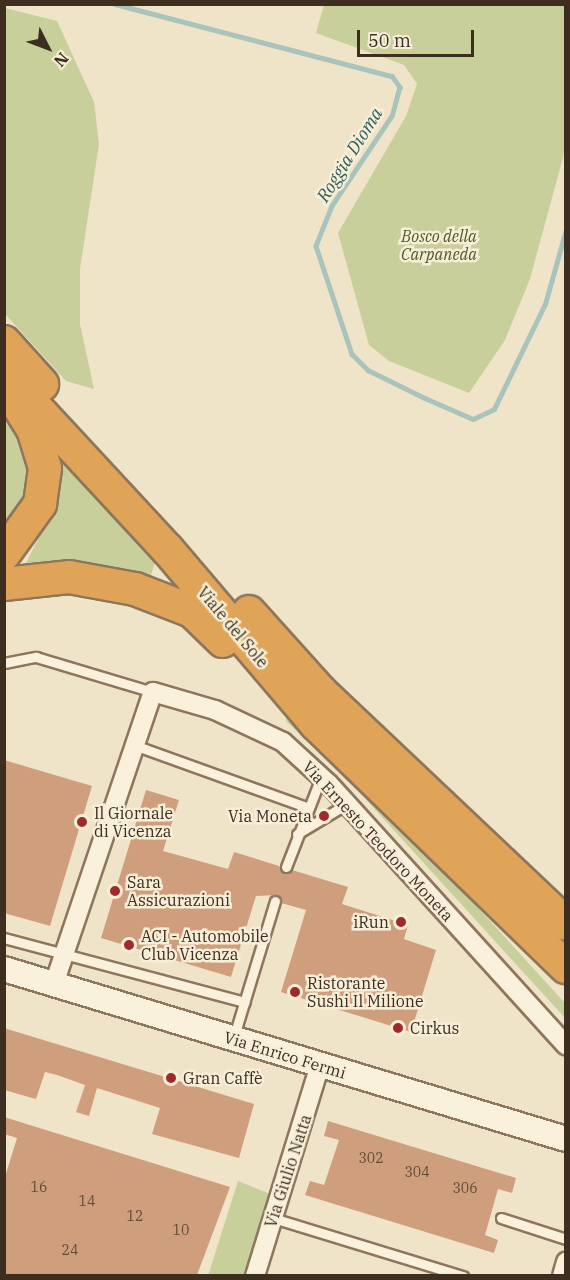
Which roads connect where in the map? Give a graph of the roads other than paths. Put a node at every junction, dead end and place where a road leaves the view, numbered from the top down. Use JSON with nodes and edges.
{"nodes":[{"id":1,"x":4,"y":342,"type":"edge"},
{"id":2,"x":4,"y":373,"type":"edge"},
{"id":3,"x":4,"y":386,"type":"edge"},
{"id":4,"x":4,"y":554,"type":"edge"},
{"id":5,"x":4,"y":584,"type":"edge"},
{"id":6,"x":4,"y":663,"type":"edge"},
{"id":7,"x":153,"y":692,"type":"junction"},
{"id":8,"x":316,"y":724,"type":"junction"},
{"id":9,"x":134,"y":745,"type":"junction"},
{"id":10,"x":321,"y":777,"type":"junction"},
{"id":11,"x":306,"y":807,"type":"junction"},
{"id":12,"x":353,"y":810,"type":"junction"},
{"id":13,"x":463,"y":831,"type":"junction"},
{"id":14,"x":297,"y":834,"type":"junction"},
{"id":15,"x":286,"y":867,"type":"dead end"},
{"id":16,"x":467,"y":876,"type":"junction"},
{"id":17,"x":275,"y":902,"type":"dead end"},
{"id":18,"x":566,"y":909,"type":"edge"},
{"id":19,"x":566,"y":924,"type":"edge"},
{"id":20,"x":4,"y":938,"type":"edge"},
{"id":21,"x":566,"y":952,"type":"edge"},
{"id":22,"x":64,"y":954,"type":"junction"},
{"id":23,"x":566,"y":967,"type":"edge"},
{"id":24,"x":4,"y":969,"type":"edge"},
{"id":25,"x":54,"y":984,"type":"junction"},
{"id":26,"x":245,"y":1002,"type":"junction"},
{"id":27,"x":233,"y":1039,"type":"junction"},
{"id":28,"x":566,"y":1045,"type":"edge"},
{"id":29,"x":320,"y":1065,"type":"junction"},
{"id":30,"x":566,"y":1139,"type":"edge"},
{"id":31,"x":273,"y":1218,"type":"junction"},
{"id":32,"x":501,"y":1218,"type":"dead end"},
{"id":33,"x":566,"y":1239,"type":"edge"},
{"id":34,"x":566,"y":1262,"type":"edge"},
{"id":35,"x":255,"y":1275,"type":"edge"},
{"id":36,"x":463,"y":1275,"type":"edge"},
{"id":37,"x":562,"y":1275,"type":"edge"}],
"edges":[{"from":1,"to":13,"type":"highway","name":"Viale del Sole"},
{"from":2,"to":8,"type":"highway","name":"Viale del Sole"},
{"from":3,"to":4,"type":"highway"},
{"from":5,"to":8,"type":"highway"},
{"from":6,"to":7,"type":"lane","name":"Via Ernesto Teodoro Moneta"},
{"from":7,"to":9,"type":"street"},
{"from":7,"to":10,"type":"street","name":"Via Ernesto Teodoro Moneta"},
{"from":8,"to":16,"type":"highway","name":"Viale del Sole"},
{"from":9,"to":11,"type":"lane"},
{"from":9,"to":22,"type":"street"},
{"from":10,"to":11,"type":"lane"},
{"from":10,"to":12,"type":"street","name":"Via Ernesto Teodoro Moneta"},
{"from":11,"to":14,"type":"lane"},
{"from":12,"to":14,"type":"lane"},
{"from":12,"to":28,"type":"street","name":"Via Ernesto Teodoro Moneta"},
{"from":13,"to":18,"type":"highway"},
{"from":13,"to":19,"type":"highway"},
{"from":14,"to":15,"type":"lane"},
{"from":16,"to":21,"type":"highway"},
{"from":16,"to":23,"type":"highway"},
{"from":17,"to":26,"type":"lane"},
{"from":20,"to":22,"type":"lane"},
{"from":22,"to":25,"type":"street"},
{"from":22,"to":26,"type":"lane"},
{"from":24,"to":25,"type":"street","name":"Via Enrico Fermi"},
{"from":25,"to":27,"type":"street","name":"Via Enrico Fermi"},
{"from":26,"to":27,"type":"lane"},
{"from":27,"to":29,"type":"street","name":"Via Enrico Fermi"},
{"from":29,"to":30,"type":"street","name":"Via Enrico Fermi"},
{"from":29,"to":31,"type":"street","name":"Via Giulio Natta"},
{"from":31,"to":35,"type":"street","name":"Via Giulio Natta"},
{"from":31,"to":36,"type":"lane"},
{"from":32,"to":33,"type":"lane"},
{"from":34,"to":37,"type":"street"}]}
